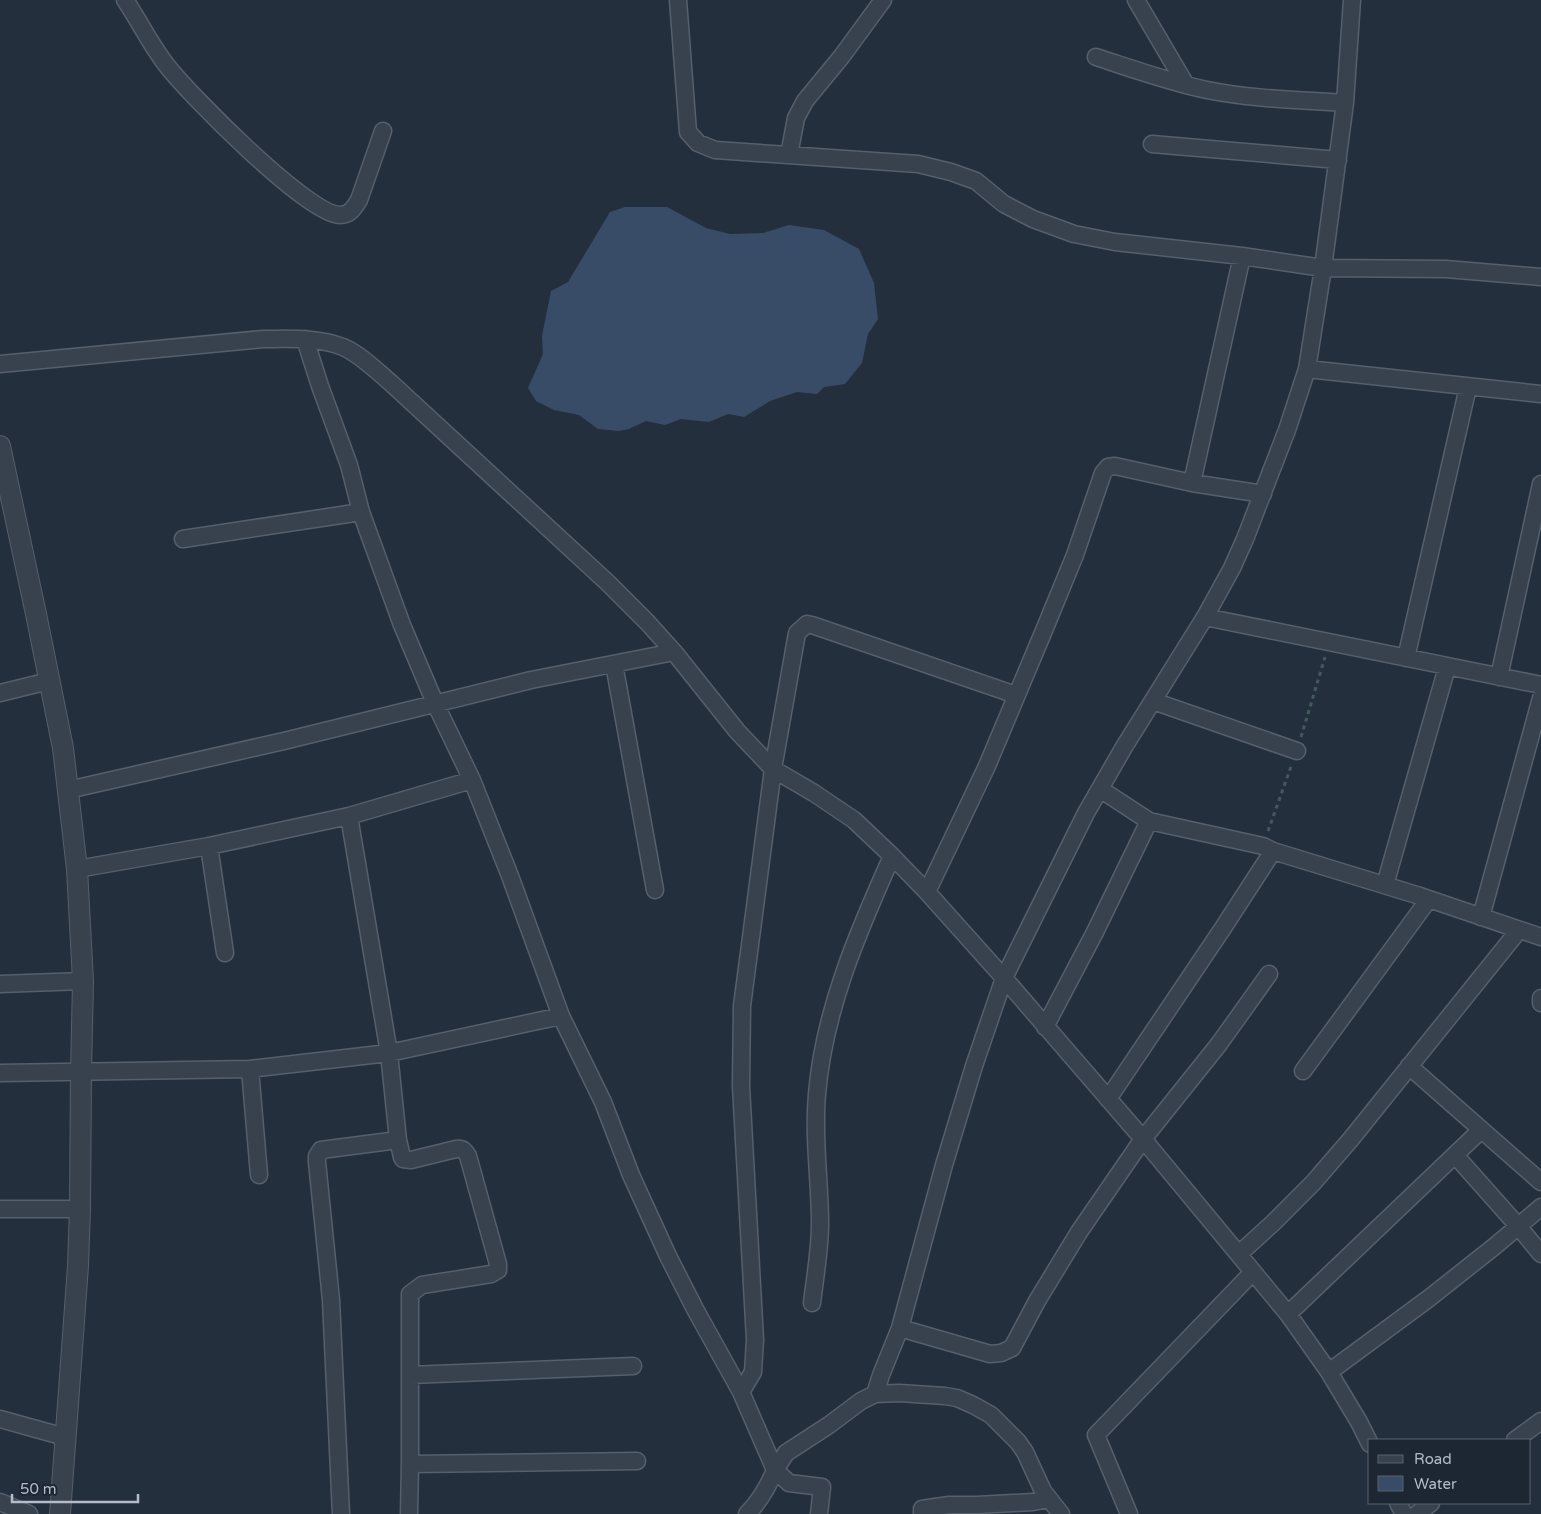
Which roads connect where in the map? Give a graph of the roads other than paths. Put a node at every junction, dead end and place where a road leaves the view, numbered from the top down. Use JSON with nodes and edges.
{"nodes":[{"id":1,"x":125,"y":0,"type":"edge"},
{"id":2,"x":678,"y":0,"type":"edge"},
{"id":3,"x":883,"y":0,"type":"edge"},
{"id":4,"x":1136,"y":0,"type":"edge"},
{"id":5,"x":1352,"y":0,"type":"edge"},
{"id":6,"x":1096,"y":57,"type":"dead end"},
{"id":7,"x":1186,"y":85,"type":"junction"},
{"id":8,"x":1345,"y":103,"type":"junction"},
{"id":9,"x":383,"y":131,"type":"dead end"},
{"id":10,"x":1152,"y":144,"type":"dead end"},
{"id":11,"x":789,"y":155,"type":"junction"},
{"id":12,"x":1338,"y":160,"type":"junction"},
{"id":13,"x":1242,"y":256,"type":"junction"},
{"id":14,"x":1323,"y":268,"type":"junction"},
{"id":15,"x":1541,"y":277,"type":"edge"},
{"id":16,"x":305,"y":339,"type":"junction"},
{"id":17,"x":0,"y":364,"type":"edge"},
{"id":18,"x":1307,"y":369,"type":"junction"},
{"id":19,"x":1468,"y":387,"type":"junction"},
{"id":20,"x":1541,"y":394,"type":"edge"},
{"id":21,"x":0,"y":446,"type":"edge"},
{"id":22,"x":1192,"y":483,"type":"junction"},
{"id":23,"x":1541,"y":484,"type":"edge"},
{"id":24,"x":1263,"y":494,"type":"junction"},
{"id":25,"x":361,"y":512,"type":"junction"},
{"id":26,"x":183,"y":540,"type":"dead end"},
{"id":27,"x":1205,"y":617,"type":"junction"},
{"id":28,"x":674,"y":652,"type":"junction"},
{"id":29,"x":1406,"y":658,"type":"junction"},
{"id":30,"x":614,"y":664,"type":"junction"},
{"id":31,"x":1447,"y":667,"type":"junction"},
{"id":32,"x":1499,"y":677,"type":"junction"},
{"id":33,"x":49,"y":681,"type":"junction"},
{"id":34,"x":1541,"y":685,"type":"edge"},
{"id":35,"x":0,"y":692,"type":"edge"},
{"id":36,"x":1016,"y":694,"type":"junction"},
{"id":37,"x":1541,"y":698,"type":"edge"},
{"id":38,"x":1153,"y":701,"type":"junction"},
{"id":39,"x":435,"y":703,"type":"junction"},
{"id":40,"x":1297,"y":751,"type":"dead end"},
{"id":41,"x":773,"y":769,"type":"junction"},
{"id":42,"x":472,"y":780,"type":"junction"},
{"id":43,"x":1100,"y":789,"type":"junction"},
{"id":44,"x":68,"y":790,"type":"junction"},
{"id":45,"x":349,"y":816,"type":"junction"},
{"id":46,"x":1150,"y":821,"type":"junction"},
{"id":47,"x":209,"y":846,"type":"junction"},
{"id":48,"x":1273,"y":851,"type":"junction"},
{"id":49,"x":892,"y":856,"type":"junction"},
{"id":50,"x":77,"y":869,"type":"junction"},
{"id":51,"x":1385,"y":885,"type":"junction"},
{"id":52,"x":655,"y":890,"type":"dead end"},
{"id":53,"x":927,"y":892,"type":"junction"},
{"id":54,"x":1429,"y":899,"type":"junction"},
{"id":55,"x":1481,"y":916,"type":"junction"},
{"id":56,"x":1519,"y":930,"type":"junction"},
{"id":57,"x":1541,"y":937,"type":"edge"},
{"id":58,"x":225,"y":953,"type":"dead end"},
{"id":59,"x":1269,"y":974,"type":"dead end"},
{"id":60,"x":1004,"y":978,"type":"junction"},
{"id":61,"x":83,"y":981,"type":"junction"},
{"id":62,"x":0,"y":984,"type":"edge"},
{"id":63,"x":1541,"y":998,"type":"edge"},
{"id":64,"x":1541,"y":1003,"type":"edge"},
{"id":65,"x":561,"y":1016,"type":"junction"},
{"id":66,"x":1046,"y":1027,"type":"junction"},
{"id":67,"x":389,"y":1053,"type":"junction"},
{"id":68,"x":1409,"y":1066,"type":"junction"},
{"id":69,"x":250,"y":1069,"type":"junction"},
{"id":70,"x":1303,"y":1071,"type":"dead end"},
{"id":71,"x":81,"y":1073,"type":"junction"},
{"id":72,"x":0,"y":1074,"type":"edge"},
{"id":73,"x":1108,"y":1099,"type":"junction"},
{"id":74,"x":1481,"y":1130,"type":"junction"},
{"id":75,"x":1143,"y":1139,"type":"junction"},
{"id":76,"x":398,"y":1140,"type":"junction"},
{"id":77,"x":1455,"y":1154,"type":"junction"},
{"id":78,"x":259,"y":1175,"type":"dead end"},
{"id":79,"x":1541,"y":1182,"type":"edge"},
{"id":80,"x":1541,"y":1207,"type":"edge"},
{"id":81,"x":0,"y":1209,"type":"edge"},
{"id":82,"x":80,"y":1210,"type":"junction"},
{"id":83,"x":1518,"y":1226,"type":"junction"},
{"id":84,"x":1239,"y":1254,"type":"junction"},
{"id":85,"x":1541,"y":1254,"type":"edge"},
{"id":86,"x":1253,"y":1272,"type":"junction"},
{"id":87,"x":812,"y":1303,"type":"dead end"},
{"id":88,"x":1288,"y":1314,"type":"junction"},
{"id":89,"x":900,"y":1328,"type":"junction"},
{"id":90,"x":633,"y":1366,"type":"dead end"},
{"id":91,"x":1329,"y":1372,"type":"junction"},
{"id":92,"x":410,"y":1375,"type":"junction"},
{"id":93,"x":741,"y":1392,"type":"junction"},
{"id":94,"x":875,"y":1394,"type":"junction"},
{"id":95,"x":0,"y":1419,"type":"edge"},
{"id":96,"x":1541,"y":1421,"type":"edge"},
{"id":97,"x":65,"y":1436,"type":"junction"},
{"id":98,"x":1516,"y":1439,"type":"edge"},
{"id":99,"x":1368,"y":1440,"type":"edge"},
{"id":100,"x":638,"y":1461,"type":"dead end"},
{"id":101,"x":410,"y":1464,"type":"junction"},
{"id":102,"x":776,"y":1470,"type":"junction"},
{"id":103,"x":1050,"y":1499,"type":"junction"},
{"id":104,"x":0,"y":1502,"type":"edge"},
{"id":105,"x":1430,"y":1504,"type":"edge"},
{"id":106,"x":29,"y":1514,"type":"edge"},
{"id":107,"x":60,"y":1514,"type":"edge"},
{"id":108,"x":341,"y":1514,"type":"edge"},
{"id":109,"x":408,"y":1514,"type":"edge"},
{"id":110,"x":747,"y":1514,"type":"edge"},
{"id":111,"x":820,"y":1514,"type":"edge"},
{"id":112,"x":922,"y":1514,"type":"edge"},
{"id":113,"x":1061,"y":1514,"type":"edge"},
{"id":114,"x":1129,"y":1514,"type":"edge"},
{"id":115,"x":1417,"y":1514,"type":"edge"}],
"edges":[{"from":1,"to":9,"type":"street"},
{"from":2,"to":11,"type":"street"},
{"from":3,"to":11,"type":"street"},
{"from":4,"to":7,"type":"street"},
{"from":5,"to":8,"type":"street"},
{"from":6,"to":7,"type":"street"},
{"from":7,"to":8,"type":"street"},
{"from":8,"to":12,"type":"street"},
{"from":10,"to":12,"type":"street"},
{"from":11,"to":13,"type":"street"},
{"from":12,"to":14,"type":"street"},
{"from":13,"to":14,"type":"street"},
{"from":13,"to":22,"type":"street"},
{"from":14,"to":15,"type":"street"},
{"from":14,"to":18,"type":"street"},
{"from":16,"to":17,"type":"street"},
{"from":16,"to":25,"type":"street"},
{"from":16,"to":28,"type":"street"},
{"from":18,"to":19,"type":"street"},
{"from":18,"to":24,"type":"street"},
{"from":19,"to":20,"type":"street"},
{"from":19,"to":29,"type":"street"},
{"from":21,"to":33,"type":"street"},
{"from":22,"to":24,"type":"street"},
{"from":22,"to":36,"type":"street"},
{"from":23,"to":32,"type":"street"},
{"from":24,"to":27,"type":"street"},
{"from":25,"to":26,"type":"street"},
{"from":25,"to":39,"type":"street"},
{"from":27,"to":29,"type":"street"},
{"from":27,"to":38,"type":"street"},
{"from":28,"to":30,"type":"street"},
{"from":28,"to":41,"type":"street"},
{"from":29,"to":31,"type":"street"},
{"from":30,"to":39,"type":"street"},
{"from":30,"to":52,"type":"street"},
{"from":31,"to":32,"type":"street"},
{"from":31,"to":51,"type":"street"},
{"from":32,"to":34,"type":"street"},
{"from":33,"to":35,"type":"street"},
{"from":33,"to":44,"type":"street"},
{"from":36,"to":41,"type":"street"},
{"from":36,"to":53,"type":"street"},
{"from":37,"to":55,"type":"street"},
{"from":38,"to":40,"type":"street"},
{"from":38,"to":43,"type":"street"},
{"from":39,"to":42,"type":"street"},
{"from":39,"to":44,"type":"street"},
{"from":41,"to":49,"type":"street"},
{"from":41,"to":93,"type":"street"},
{"from":42,"to":45,"type":"street"},
{"from":42,"to":65,"type":"street"},
{"from":43,"to":46,"type":"street"},
{"from":43,"to":60,"type":"street"},
{"from":44,"to":50,"type":"street"},
{"from":45,"to":47,"type":"street"},
{"from":45,"to":67,"type":"street"},
{"from":46,"to":48,"type":"street"},
{"from":46,"to":66,"type":"street"},
{"from":47,"to":50,"type":"street"},
{"from":47,"to":58,"type":"street"},
{"from":48,"to":51,"type":"street"},
{"from":48,"to":73,"type":"street"},
{"from":49,"to":53,"type":"street"},
{"from":49,"to":87,"type":"street"},
{"from":50,"to":61,"type":"street"},
{"from":51,"to":54,"type":"street"},
{"from":53,"to":60,"type":"street"},
{"from":54,"to":55,"type":"street"},
{"from":54,"to":70,"type":"street"},
{"from":55,"to":56,"type":"street"},
{"from":56,"to":57,"type":"street"},
{"from":56,"to":68,"type":"street"},
{"from":59,"to":75,"type":"street"},
{"from":60,"to":66,"type":"street"},
{"from":60,"to":89,"type":"street"},
{"from":61,"to":62,"type":"street"},
{"from":61,"to":71,"type":"street"},
{"from":63,"to":64,"type":"street"},
{"from":65,"to":67,"type":"street"},
{"from":65,"to":93,"type":"street"},
{"from":66,"to":73,"type":"street"},
{"from":67,"to":69,"type":"street"},
{"from":67,"to":76,"type":"street"},
{"from":68,"to":74,"type":"street"},
{"from":68,"to":84,"type":"street"},
{"from":69,"to":71,"type":"street"},
{"from":69,"to":78,"type":"street"},
{"from":71,"to":72,"type":"street"},
{"from":71,"to":82,"type":"street"},
{"from":73,"to":75,"type":"street"},
{"from":74,"to":77,"type":"street"},
{"from":74,"to":79,"type":"street"},
{"from":75,"to":84,"type":"street"},
{"from":75,"to":89,"type":"street"},
{"from":76,"to":92,"type":"street"},
{"from":76,"to":108,"type":"street"},
{"from":77,"to":83,"type":"street"},
{"from":77,"to":88,"type":"street"},
{"from":80,"to":83,"type":"street"},
{"from":81,"to":82,"type":"street"},
{"from":82,"to":97,"type":"street"},
{"from":83,"to":85,"type":"street"},
{"from":83,"to":91,"type":"street"},
{"from":84,"to":86,"type":"street"},
{"from":86,"to":88,"type":"street"},
{"from":86,"to":114,"type":"street"},
{"from":88,"to":91,"type":"street"},
{"from":89,"to":94,"type":"street"},
{"from":90,"to":92,"type":"street"},
{"from":91,"to":99,"type":"street"},
{"from":92,"to":101,"type":"street"},
{"from":93,"to":102,"type":"street"},
{"from":94,"to":102,"type":"street"},
{"from":94,"to":103,"type":"street"},
{"from":95,"to":97,"type":"street"},
{"from":96,"to":98,"type":"street"},
{"from":97,"to":107,"type":"street"},
{"from":100,"to":101,"type":"street"},
{"from":101,"to":109,"type":"street"},
{"from":102,"to":110,"type":"street"},
{"from":102,"to":111,"type":"street"},
{"from":103,"to":112,"type":"street"},
{"from":103,"to":113,"type":"street"},
{"from":104,"to":106,"type":"street"},
{"from":105,"to":115,"type":"street"}]}
